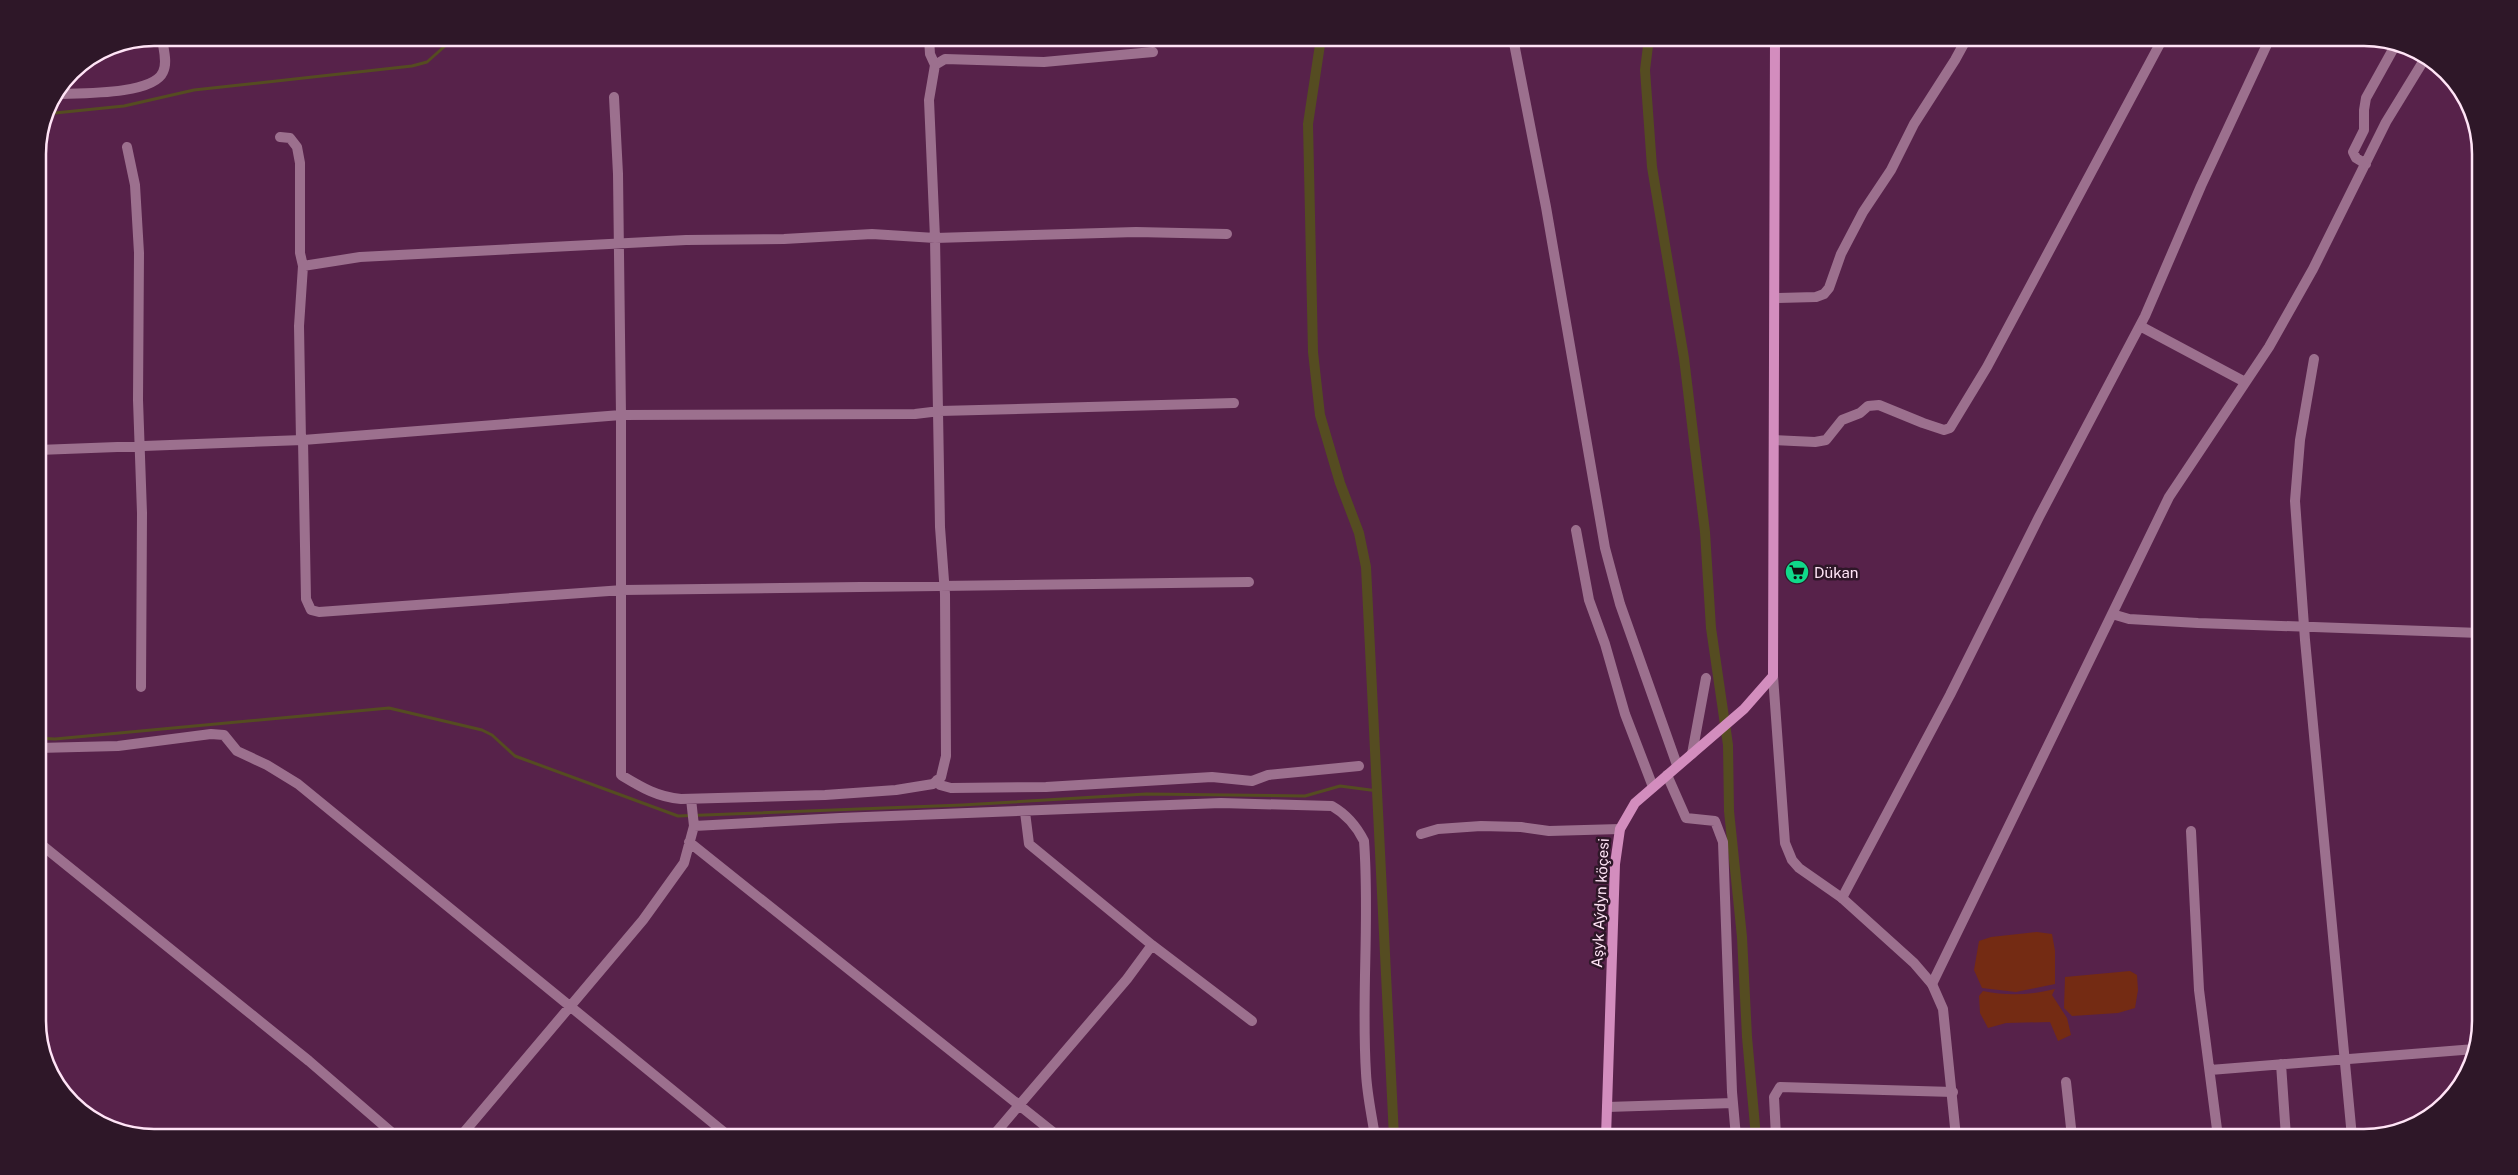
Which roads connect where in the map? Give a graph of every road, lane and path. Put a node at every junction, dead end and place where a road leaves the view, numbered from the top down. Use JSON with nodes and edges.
{"nodes":[{"id":1,"x":163,"y":46,"type":"edge"},
{"id":2,"x":930,"y":46,"type":"edge"},
{"id":3,"x":1515,"y":46,"type":"edge"},
{"id":4,"x":1775,"y":46,"type":"edge"},
{"id":5,"x":1963,"y":46,"type":"edge"},
{"id":6,"x":2159,"y":46,"type":"edge"},
{"id":7,"x":2266,"y":46,"type":"edge"},
{"id":8,"x":2393,"y":50,"type":"edge"},
{"id":9,"x":1153,"y":52,"type":"dead end"},
{"id":10,"x":2422,"y":64,"type":"edge"},
{"id":11,"x":935,"y":65,"type":"junction"},
{"id":12,"x":64,"y":94,"type":"edge"},
{"id":13,"x":614,"y":97,"type":"dead end"},
{"id":14,"x":280,"y":137,"type":"dead end"},
{"id":15,"x":127,"y":147,"type":"dead end"},
{"id":16,"x":2366,"y":164,"type":"junction"},
{"id":17,"x":1227,"y":234,"type":"dead end"},
{"id":18,"x":935,"y":238,"type":"junction"},
{"id":19,"x":619,"y":244,"type":"junction"},
{"id":20,"x":303,"y":266,"type":"junction"},
{"id":21,"x":1775,"y":298,"type":"junction"},
{"id":22,"x":2140,"y":326,"type":"junction"},
{"id":23,"x":2314,"y":359,"type":"dead end"},
{"id":24,"x":2245,"y":382,"type":"junction"},
{"id":25,"x":1234,"y":403,"type":"dead end"},
{"id":26,"x":938,"y":411,"type":"junction"},
{"id":27,"x":621,"y":415,"type":"junction"},
{"id":28,"x":1775,"y":440,"type":"junction"},
{"id":29,"x":302,"y":441,"type":"junction"},
{"id":30,"x":139,"y":446,"type":"junction"},
{"id":31,"x":46,"y":450,"type":"edge"},
{"id":32,"x":1576,"y":530,"type":"dead end"},
{"id":33,"x":1249,"y":582,"type":"dead end"},
{"id":34,"x":944,"y":585,"type":"junction"},
{"id":35,"x":623,"y":590,"type":"junction"},
{"id":36,"x":2112,"y":614,"type":"junction"},
{"id":37,"x":2304,"y":627,"type":"junction"},
{"id":38,"x":2472,"y":633,"type":"edge"},
{"id":39,"x":1773,"y":676,"type":"junction"},
{"id":40,"x":1706,"y":678,"type":"dead end"},
{"id":41,"x":141,"y":687,"type":"dead end"},
{"id":42,"x":46,"y":748,"type":"edge"},
{"id":43,"x":1692,"y":754,"type":"junction"},
{"id":44,"x":1677,"y":765,"type":"junction"},
{"id":45,"x":1359,"y":766,"type":"dead end"},
{"id":46,"x":1667,"y":775,"type":"junction"},
{"id":47,"x":937,"y":780,"type":"junction"},
{"id":48,"x":1653,"y":787,"type":"junction"},
{"id":49,"x":692,"y":802,"type":"junction"},
{"id":50,"x":1025,"y":812,"type":"junction"},
{"id":51,"x":694,"y":825,"type":"junction"},
{"id":52,"x":1620,"y":829,"type":"junction"},
{"id":53,"x":2191,"y":831,"type":"dead end"},
{"id":54,"x":1421,"y":834,"type":"dead end"},
{"id":55,"x":690,"y":842,"type":"junction"},
{"id":56,"x":46,"y":848,"type":"edge"},
{"id":57,"x":1842,"y":898,"type":"junction"},
{"id":58,"x":1152,"y":945,"type":"junction"},
{"id":59,"x":1932,"y":984,"type":"junction"},
{"id":60,"x":571,"y":1005,"type":"junction"},
{"id":61,"x":1252,"y":1021,"type":"dead end"},
{"id":62,"x":2468,"y":1050,"type":"edge"},
{"id":63,"x":2346,"y":1060,"type":"junction"},
{"id":64,"x":2281,"y":1064,"type":"junction"},
{"id":65,"x":2210,"y":1070,"type":"junction"},
{"id":66,"x":2066,"y":1082,"type":"dead end"},
{"id":67,"x":1953,"y":1092,"type":"junction"},
{"id":68,"x":1733,"y":1102,"type":"junction"},
{"id":69,"x":1019,"y":1105,"type":"junction"},
{"id":70,"x":1607,"y":1107,"type":"junction"},
{"id":71,"x":387,"y":1129,"type":"edge"},
{"id":72,"x":468,"y":1129,"type":"edge"},
{"id":73,"x":719,"y":1129,"type":"edge"},
{"id":74,"x":999,"y":1129,"type":"edge"},
{"id":75,"x":1048,"y":1129,"type":"edge"},
{"id":76,"x":1374,"y":1129,"type":"edge"},
{"id":77,"x":1606,"y":1129,"type":"edge"},
{"id":78,"x":1735,"y":1129,"type":"edge"},
{"id":79,"x":1776,"y":1129,"type":"edge"},
{"id":80,"x":1955,"y":1129,"type":"edge"},
{"id":81,"x":2071,"y":1129,"type":"edge"},
{"id":82,"x":2217,"y":1129,"type":"edge"},
{"id":83,"x":2285,"y":1129,"type":"edge"},
{"id":84,"x":2351,"y":1129,"type":"edge"}],
"edges":[{"from":1,"to":12,"type":"street"},
{"from":2,"to":11,"type":"street"},
{"from":3,"to":44,"type":"street"},
{"from":4,"to":21,"type":"main road"},
{"from":5,"to":21,"type":"street"},
{"from":6,"to":28,"type":"street"},
{"from":7,"to":22,"type":"street"},
{"from":8,"to":16,"type":"street"},
{"from":9,"to":11,"type":"street"},
{"from":10,"to":16,"type":"street"},
{"from":11,"to":18,"type":"street"},
{"from":13,"to":19,"type":"street"},
{"from":14,"to":20,"type":"street"},
{"from":15,"to":30,"type":"street"},
{"from":16,"to":24,"type":"street"},
{"from":17,"to":18,"type":"street"},
{"from":18,"to":19,"type":"street"},
{"from":18,"to":26,"type":"street"},
{"from":19,"to":20,"type":"street"},
{"from":19,"to":27,"type":"street"},
{"from":20,"to":29,"type":"street"},
{"from":21,"to":28,"type":"main road"},
{"from":22,"to":24,"type":"street"},
{"from":22,"to":57,"type":"street"},
{"from":23,"to":37,"type":"street"},
{"from":24,"to":36,"type":"street"},
{"from":25,"to":26,"type":"street"},
{"from":26,"to":27,"type":"street"},
{"from":26,"to":34,"type":"street"},
{"from":27,"to":29,"type":"street"},
{"from":27,"to":35,"type":"street"},
{"from":28,"to":39,"type":"main road"},
{"from":29,"to":30,"type":"street"},
{"from":29,"to":35,"type":"street"},
{"from":30,"to":31,"type":"street"},
{"from":30,"to":41,"type":"street"},
{"from":32,"to":48,"type":"street"},
{"from":33,"to":34,"type":"street"},
{"from":34,"to":35,"type":"street"},
{"from":34,"to":47,"type":"street"},
{"from":35,"to":49,"type":"street"},
{"from":36,"to":37,"type":"street"},
{"from":36,"to":59,"type":"street"},
{"from":37,"to":38,"type":"street"},
{"from":37,"to":63,"type":"street"},
{"from":39,"to":43,"type":"main road","name":"Aşyk Aýdyn köçesi"},
{"from":39,"to":57,"type":"street"},
{"from":40,"to":43,"type":"street"},
{"from":42,"to":60,"type":"street"},
{"from":43,"to":44,"type":"main road","name":"Aşyk Aýdyn köçesi"},
{"from":44,"to":46,"type":"main road","name":"Aşyk Aýdyn köçesi"},
{"from":45,"to":47,"type":"street"},
{"from":46,"to":48,"type":"main road","name":"Aşyk Aýdyn köçesi"},
{"from":46,"to":68,"type":"street"},
{"from":47,"to":49,"type":"street"},
{"from":48,"to":52,"type":"main road","name":"Aşyk Aýdyn köçesi"},
{"from":49,"to":51,"type":"street"},
{"from":50,"to":51,"type":"street"},
{"from":50,"to":58,"type":"street"},
{"from":50,"to":76,"type":"street"},
{"from":51,"to":55,"type":"street"},
{"from":52,"to":54,"type":"street"},
{"from":52,"to":70,"type":"main road","name":"Aşyk Aýdyn köçesi"},
{"from":53,"to":65,"type":"street"},
{"from":55,"to":60,"type":"street"},
{"from":55,"to":69,"type":"street"},
{"from":56,"to":71,"type":"street"},
{"from":57,"to":59,"type":"street"},
{"from":58,"to":61,"type":"street"},
{"from":58,"to":69,"type":"street"},
{"from":59,"to":67,"type":"street"},
{"from":60,"to":72,"type":"street"},
{"from":60,"to":73,"type":"street"},
{"from":62,"to":63,"type":"street"},
{"from":63,"to":64,"type":"street"},
{"from":63,"to":84,"type":"street"},
{"from":64,"to":65,"type":"street"},
{"from":64,"to":83,"type":"street"},
{"from":65,"to":82,"type":"street"},
{"from":66,"to":81,"type":"street"},
{"from":67,"to":79,"type":"street"},
{"from":67,"to":80,"type":"street"},
{"from":68,"to":70,"type":"street"},
{"from":68,"to":78,"type":"street"},
{"from":69,"to":74,"type":"street"},
{"from":69,"to":75,"type":"street"},
{"from":70,"to":77,"type":"main road","name":"Aşyk Aýdyn köçesi"}]}
